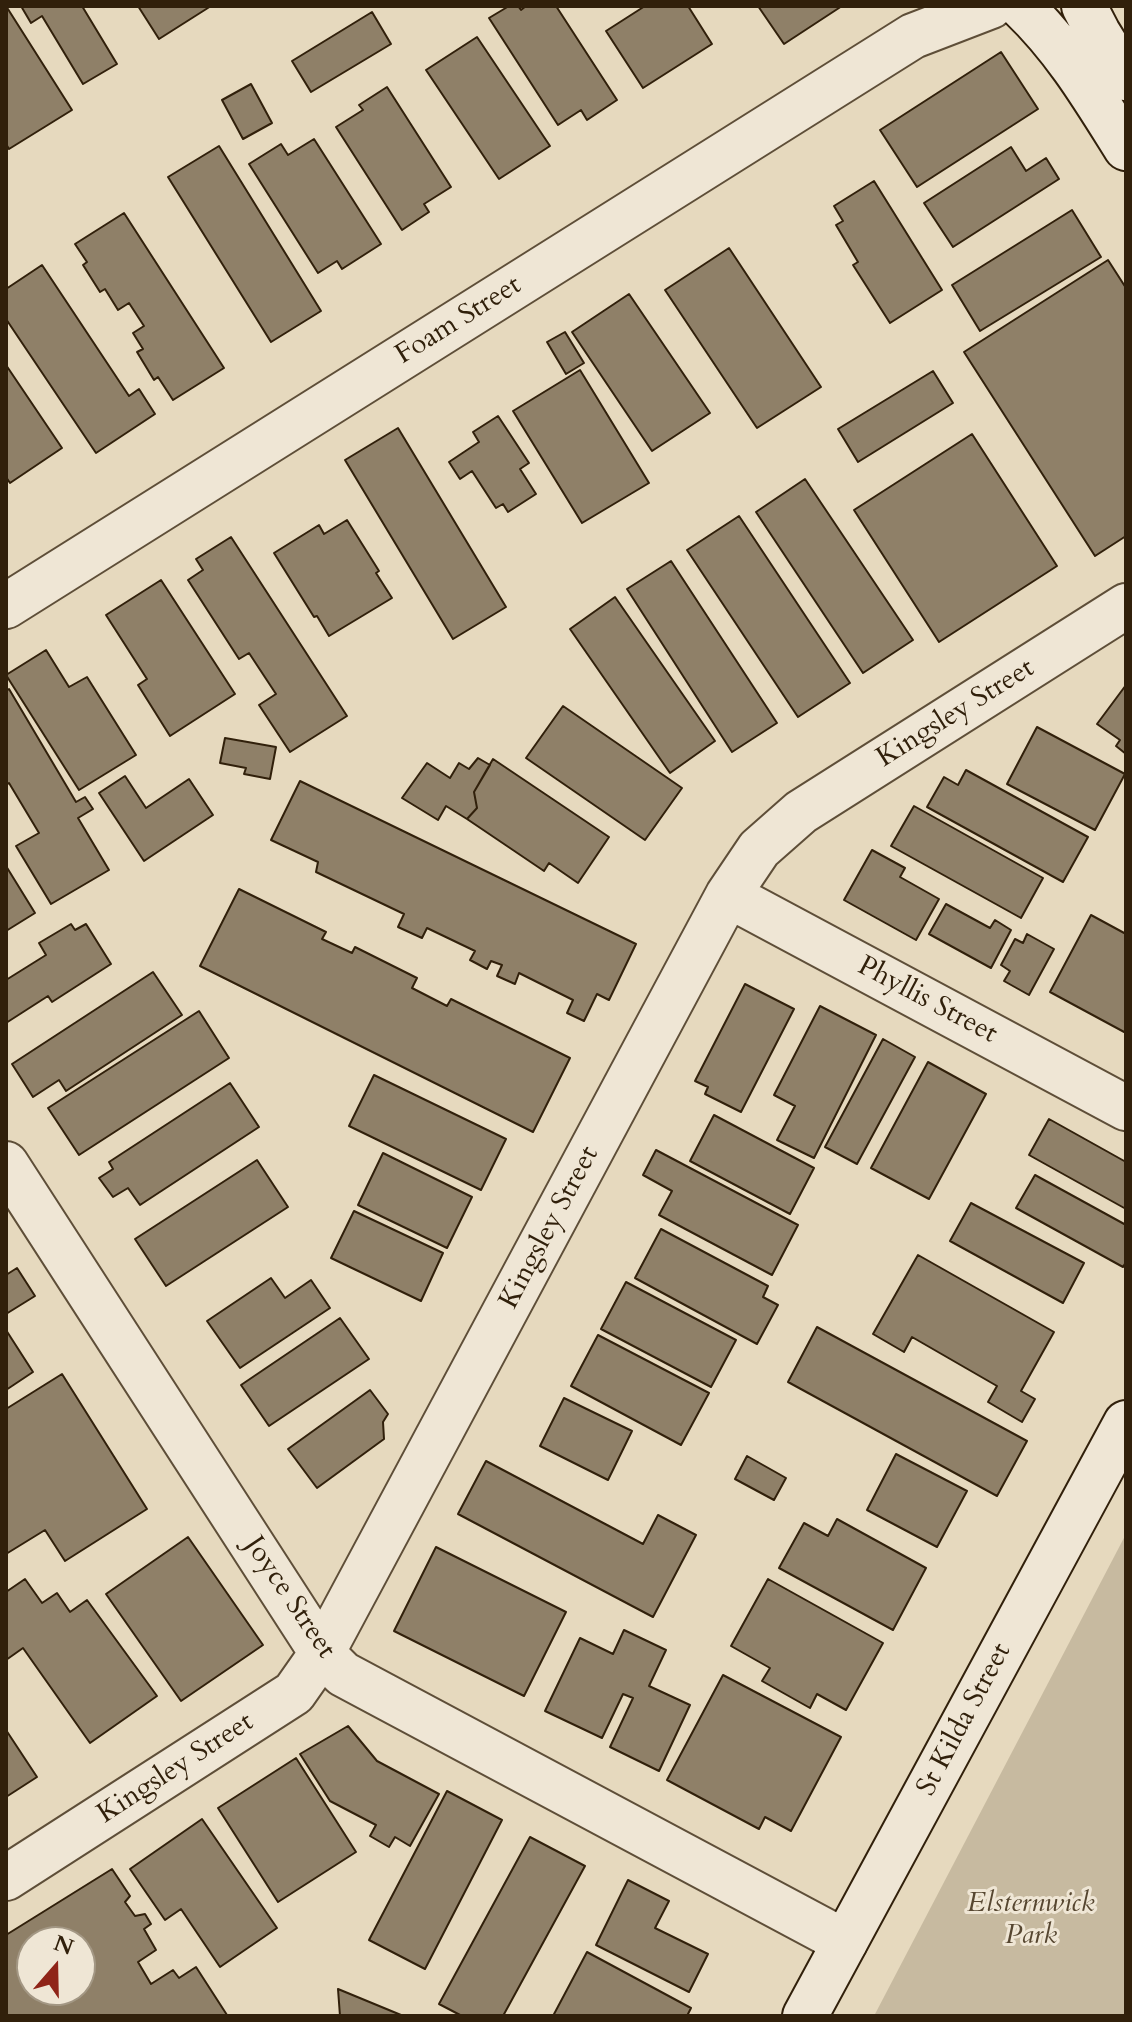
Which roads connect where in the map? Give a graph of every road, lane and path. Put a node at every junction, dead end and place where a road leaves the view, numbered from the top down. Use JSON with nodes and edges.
{"nodes":[{"id":1,"x":991,"y":6,"type":"edge"},
{"id":2,"x":1021,"y":6,"type":"edge"},
{"id":3,"x":1084,"y":6,"type":"edge"},
{"id":4,"x":927,"y":21,"type":"edge"},
{"id":5,"x":1126,"y":78,"type":"edge"},
{"id":6,"x":1126,"y":148,"type":"edge"},
{"id":7,"x":6,"y":606,"type":"edge"},
{"id":8,"x":1126,"y":606,"type":"edge"},
{"id":9,"x":728,"y":895,"type":"junction"},
{"id":10,"x":1126,"y":1108,"type":"edge"},
{"id":11,"x":6,"y":1164,"type":"edge"},
{"id":12,"x":1126,"y":1423,"type":"edge"},
{"id":13,"x":322,"y":1653,"type":"junction"},
{"id":14,"x":6,"y":1878,"type":"edge"},
{"id":15,"x":845,"y":1942,"type":"junction"},
{"id":16,"x":805,"y":2016,"type":"edge"}],
"edges":[{"from":1,"to":4,"type":"street","name":"Foam Street"},
{"from":2,"to":6,"type":"street"},
{"from":3,"to":5,"type":"street"},
{"from":4,"to":7,"type":"street","name":"Foam Street"},
{"from":8,"to":9,"type":"street","name":"Kingsley Street"},
{"from":9,"to":10,"type":"street","name":"Phyllis Street"},
{"from":9,"to":13,"type":"street","name":"Kingsley Street"},
{"from":11,"to":13,"type":"street","name":"Joyce Street"},
{"from":12,"to":15,"type":"street","name":"St Kilda Street"},
{"from":13,"to":14,"type":"street","name":"Kingsley Street"},
{"from":13,"to":15,"type":"street","name":"Joyce Street"},
{"from":15,"to":16,"type":"street","name":"St Kilda Street"}]}
